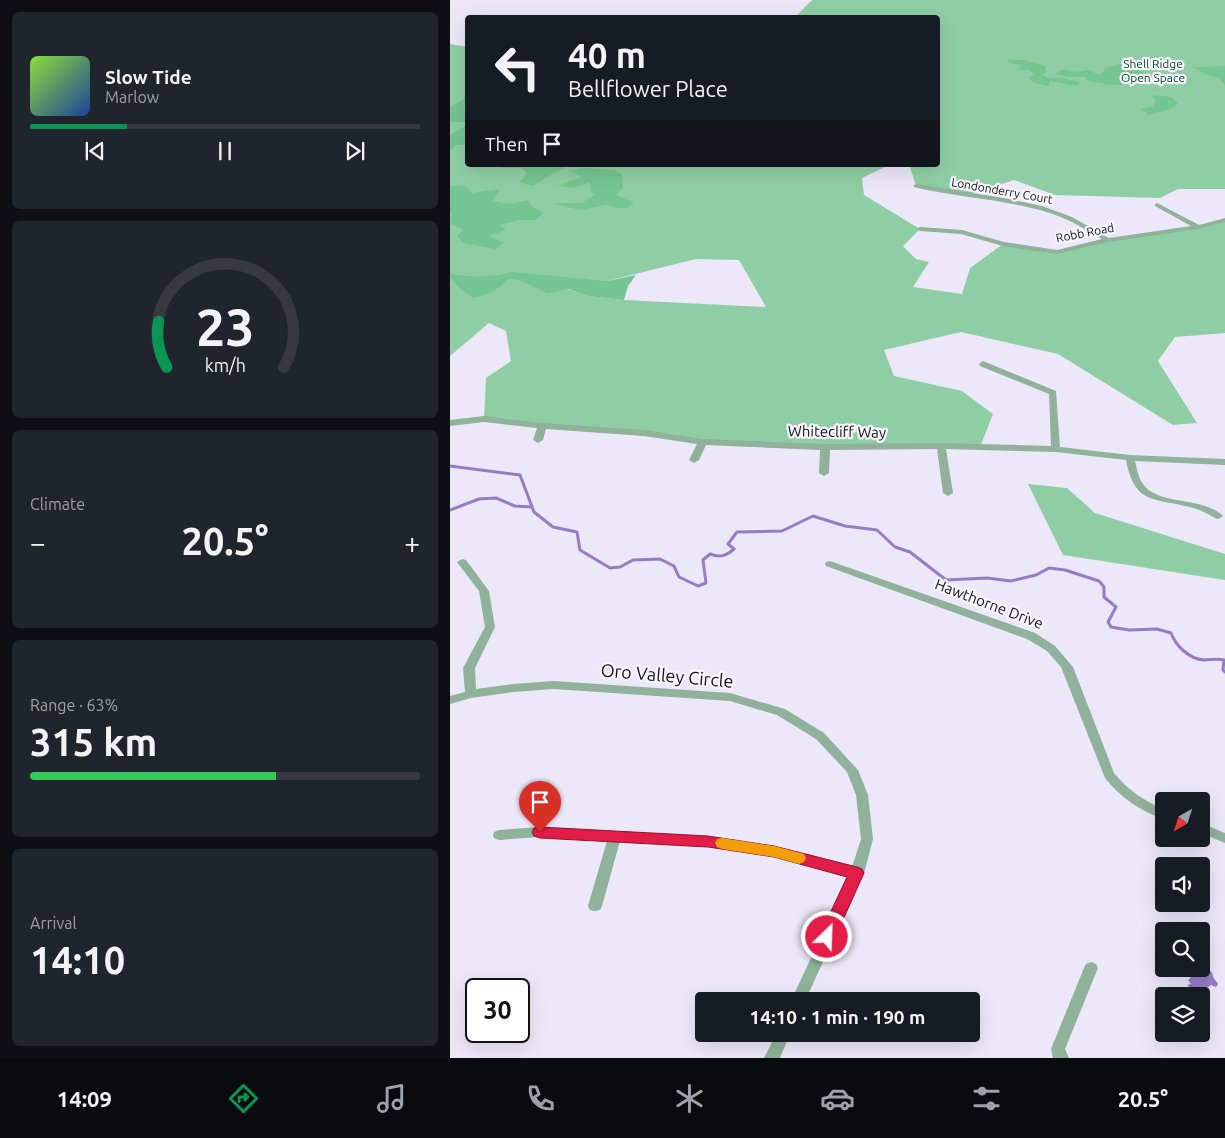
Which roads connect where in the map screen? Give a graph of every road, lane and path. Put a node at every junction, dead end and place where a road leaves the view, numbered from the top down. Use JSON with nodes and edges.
{"nodes":[{"id":1,"x":916,"y":186,"type":"dead end"},
{"id":2,"x":1157,"y":205,"type":"dead end"},
{"id":3,"x":1225,"y":220,"type":"edge"},
{"id":4,"x":1198,"y":227,"type":"junction"},
{"id":5,"x":920,"y":230,"type":"dead end"},
{"id":6,"x":1108,"y":240,"type":"junction"},
{"id":7,"x":983,"y":364,"type":"dead end"},
{"id":8,"x":450,"y":423,"type":"edge"},
{"id":9,"x":542,"y":426,"type":"junction"},
{"id":10,"x":538,"y":440,"type":"dead end"},
{"id":11,"x":703,"y":442,"type":"junction"},
{"id":12,"x":941,"y":446,"type":"junction"},
{"id":13,"x":825,"y":447,"type":"junction"},
{"id":14,"x":1056,"y":449,"type":"junction"},
{"id":15,"x":1130,"y":458,"type":"junction"},
{"id":16,"x":694,"y":460,"type":"dead end"},
{"id":17,"x":1225,"y":462,"type":"edge"},
{"id":18,"x":824,"y":473,"type":"dead end"},
{"id":19,"x":948,"y":493,"type":"dead end"},
{"id":20,"x":1218,"y":516,"type":"dead end"},
{"id":21,"x":462,"y":562,"type":"dead end"},
{"id":22,"x":830,"y":564,"type":"dead end"},
{"id":23,"x":471,"y":694,"type":"junction"},
{"id":24,"x":450,"y":700,"type":"edge"},
{"id":25,"x":1155,"y":810,"type":"edge"},
{"id":26,"x":1210,"y":832,"type":"edge"},
{"id":27,"x":499,"y":836,"type":"dead end"},
{"id":28,"x":615,"y":836,"type":"junction"},
{"id":29,"x":1225,"y":838,"type":"edge"},
{"id":30,"x":857,"y":873,"type":"junction"},
{"id":31,"x":595,"y":906,"type":"dead end"},
{"id":32,"x":1091,"y":968,"type":"dead end"},
{"id":33,"x":802,"y":992,"type":"edge"},
{"id":34,"x":779,"y":1042,"type":"edge"},
{"id":35,"x":772,"y":1058,"type":"edge"},
{"id":36,"x":1061,"y":1058,"type":"edge"}],
"edges":[{"from":1,"to":6,"type":"street","name":"Londonderry Court"},
{"from":2,"to":4,"type":"street"},
{"from":3,"to":4,"type":"street","name":"Robb Road"},
{"from":4,"to":6,"type":"street","name":"Robb Road"},
{"from":5,"to":6,"type":"street","name":"Robb Road"},
{"from":7,"to":14,"type":"street"},
{"from":8,"to":9,"type":"street","name":"Whitecliff Way"},
{"from":9,"to":10,"type":"street"},
{"from":9,"to":11,"type":"street","name":"Whitecliff Way"},
{"from":11,"to":13,"type":"street","name":"Whitecliff Way"},
{"from":11,"to":16,"type":"street"},
{"from":12,"to":13,"type":"street","name":"Whitecliff Way"},
{"from":12,"to":14,"type":"street","name":"Whitecliff Way"},
{"from":12,"to":19,"type":"street"},
{"from":13,"to":18,"type":"street"},
{"from":14,"to":15,"type":"street","name":"Whitecliff Way"},
{"from":15,"to":17,"type":"street","name":"Whitecliff Way"},
{"from":15,"to":20,"type":"street"},
{"from":21,"to":23,"type":"street"},
{"from":22,"to":25,"type":"street","name":"Hawthorne Drive"},
{"from":23,"to":24,"type":"street","name":"Oro Valley Circle"},
{"from":23,"to":30,"type":"street","name":"Oro Valley Circle"},
{"from":26,"to":29,"type":"street"},
{"from":27,"to":28,"type":"street"},
{"from":28,"to":30,"type":"street"},
{"from":28,"to":31,"type":"street"},
{"from":30,"to":33,"type":"street","name":"Oro Valley Circle"},
{"from":32,"to":36,"type":"street"},
{"from":34,"to":35,"type":"street"}]}
